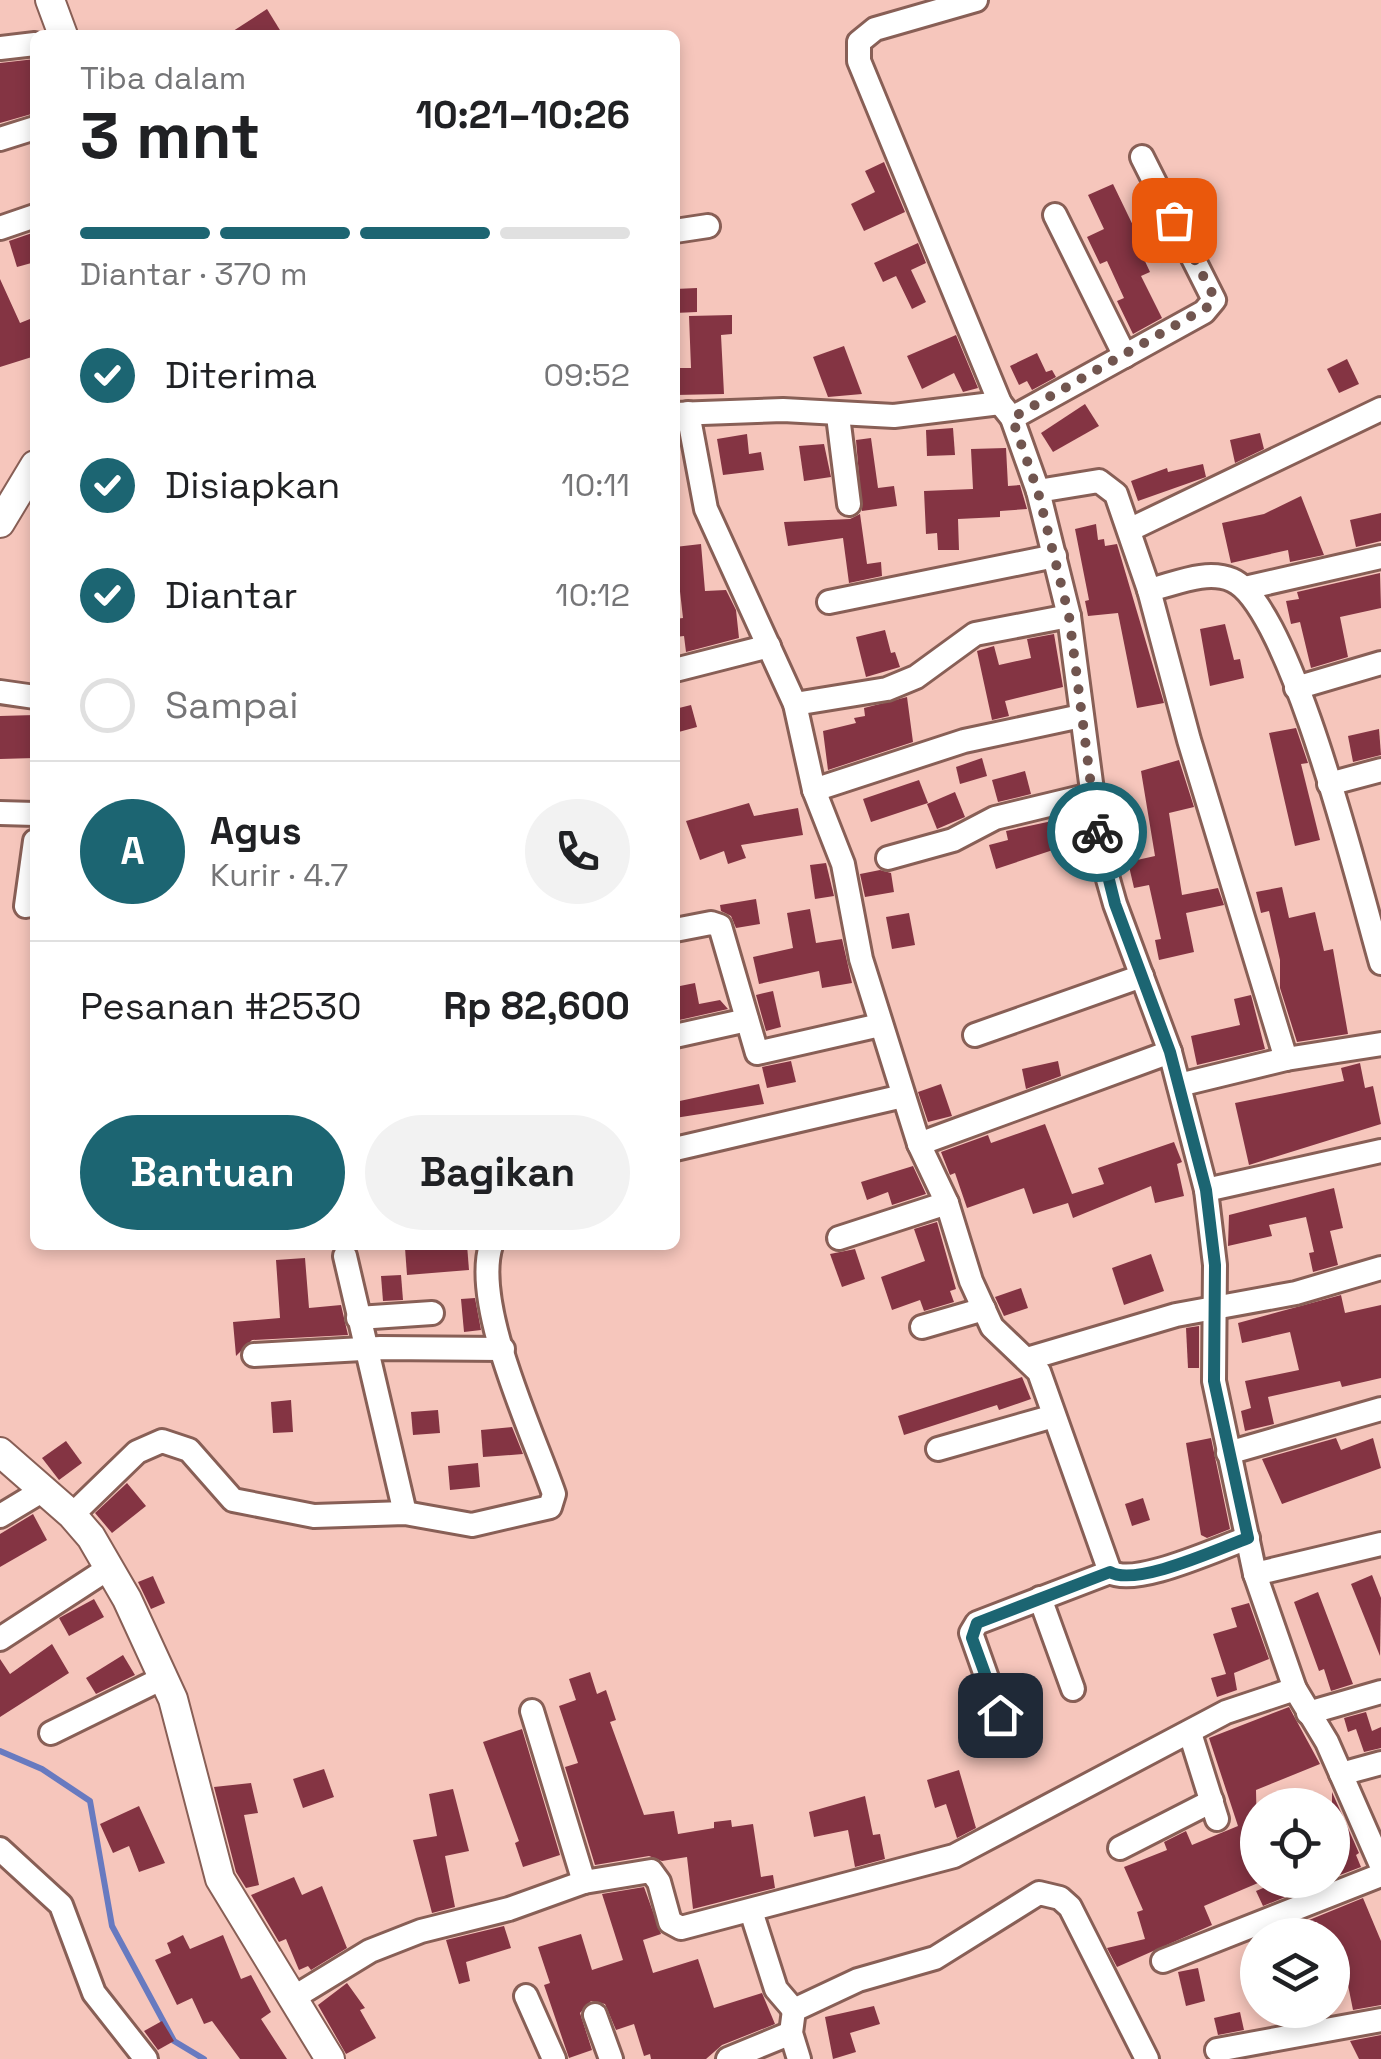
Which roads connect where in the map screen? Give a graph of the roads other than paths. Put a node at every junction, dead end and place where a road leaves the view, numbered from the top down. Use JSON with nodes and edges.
{"nodes":[{"id":1,"x":50,"y":0,"type":"edge"},
{"id":2,"x":976,"y":0,"type":"edge"},
{"id":3,"x":62,"y":30,"type":"edge"},
{"id":4,"x":30,"y":45,"type":"edge"},
{"id":5,"x":0,"y":48,"type":"edge"},
{"id":6,"x":30,"y":130,"type":"edge"},
{"id":7,"x":0,"y":139,"type":"edge"},
{"id":8,"x":1142,"y":157,"type":"dead end"},
{"id":9,"x":1055,"y":215,"type":"dead end"},
{"id":10,"x":30,"y":218,"type":"edge"},
{"id":11,"x":708,"y":226,"type":"dead end"},
{"id":12,"x":0,"y":228,"type":"edge"},
{"id":13,"x":680,"y":230,"type":"edge"},
{"id":14,"x":1125,"y":356,"type":"junction"},
{"id":15,"x":1381,"y":409,"type":"edge"},
{"id":16,"x":1006,"y":410,"type":"junction"},
{"id":17,"x":682,"y":414,"type":"edge"},
{"id":18,"x":838,"y":416,"type":"junction"},
{"id":19,"x":30,"y":473,"type":"edge"},
{"id":20,"x":1038,"y":492,"type":"junction"},
{"id":21,"x":849,"y":504,"type":"dead end"},
{"id":22,"x":0,"y":524,"type":"edge"},
{"id":23,"x":1128,"y":530,"type":"junction"},
{"id":24,"x":1055,"y":556,"type":"junction"},
{"id":25,"x":1381,"y":557,"type":"edge"},
{"id":26,"x":1245,"y":588,"type":"junction"},
{"id":27,"x":1149,"y":590,"type":"junction"},
{"id":28,"x":829,"y":602,"type":"dead end"},
{"id":29,"x":1069,"y":616,"type":"junction"},
{"id":30,"x":770,"y":646,"type":"junction"},
{"id":31,"x":1381,"y":663,"type":"edge"},
{"id":32,"x":680,"y":669,"type":"edge"},
{"id":33,"x":1296,"y":688,"type":"junction"},
{"id":34,"x":0,"y":692,"type":"edge"},
{"id":35,"x":30,"y":695,"type":"edge"},
{"id":36,"x":796,"y":704,"type":"junction"},
{"id":37,"x":1081,"y":716,"type":"junction"},
{"id":38,"x":1381,"y":770,"type":"edge"},
{"id":39,"x":1330,"y":784,"type":"junction"},
{"id":40,"x":814,"y":790,"type":"junction"},
{"id":41,"x":1090,"y":794,"type":"junction"},
{"id":42,"x":0,"y":813,"type":"edge"},
{"id":43,"x":30,"y":814,"type":"edge"},
{"id":44,"x":888,"y":858,"type":"dead end"},
{"id":45,"x":1381,"y":871,"type":"edge"},
{"id":46,"x":30,"y":877,"type":"edge"},
{"id":47,"x":1357,"y":878,"type":"junction"},
{"id":48,"x":26,"y":906,"type":"dead end"},
{"id":49,"x":680,"y":929,"type":"edge"},
{"id":50,"x":1381,"y":963,"type":"edge"},
{"id":51,"x":1142,"y":976,"type":"junction"},
{"id":52,"x":747,"y":1020,"type":"junction"},
{"id":53,"x":880,"y":1025,"type":"junction"},
{"id":54,"x":680,"y":1035,"type":"edge"},
{"id":55,"x":975,"y":1035,"type":"dead end"},
{"id":56,"x":1381,"y":1044,"type":"edge"},
{"id":57,"x":1170,"y":1052,"type":"junction"},
{"id":58,"x":1286,"y":1059,"type":"junction"},
{"id":59,"x":1179,"y":1084,"type":"junction"},
{"id":60,"x":903,"y":1096,"type":"junction"},
{"id":61,"x":919,"y":1144,"type":"junction"},
{"id":62,"x":680,"y":1149,"type":"edge"},
{"id":63,"x":1381,"y":1152,"type":"edge"},
{"id":64,"x":1206,"y":1190,"type":"junction"},
{"id":65,"x":947,"y":1203,"type":"junction"},
{"id":66,"x":840,"y":1238,"type":"dead end"},
{"id":67,"x":491,"y":1250,"type":"edge"},
{"id":68,"x":345,"y":1256,"type":"dead end"},
{"id":69,"x":1381,"y":1268,"type":"edge"},
{"id":70,"x":984,"y":1309,"type":"junction"},
{"id":71,"x":1213,"y":1310,"type":"junction"},
{"id":72,"x":432,"y":1313,"type":"dead end"},
{"id":73,"x":358,"y":1318,"type":"junction"},
{"id":74,"x":922,"y":1328,"type":"dead end"},
{"id":75,"x":364,"y":1349,"type":"junction"},
{"id":76,"x":503,"y":1349,"type":"junction"},
{"id":77,"x":254,"y":1355,"type":"dead end"},
{"id":78,"x":1027,"y":1358,"type":"junction"},
{"id":79,"x":1381,"y":1408,"type":"edge"},
{"id":80,"x":1054,"y":1416,"type":"junction"},
{"id":81,"x":938,"y":1449,"type":"dead end"},
{"id":82,"x":0,"y":1452,"type":"edge"},
{"id":83,"x":1228,"y":1453,"type":"junction"},
{"id":84,"x":45,"y":1489,"type":"junction"},
{"id":85,"x":404,"y":1513,"type":"junction"},
{"id":86,"x":72,"y":1515,"type":"junction"},
{"id":87,"x":0,"y":1516,"type":"edge"},
{"id":88,"x":1248,"y":1538,"type":"junction"},
{"id":89,"x":1381,"y":1544,"type":"edge"},
{"id":90,"x":109,"y":1568,"type":"junction"},
{"id":91,"x":1110,"y":1572,"type":"junction"},
{"id":92,"x":1255,"y":1574,"type":"junction"},
{"id":93,"x":1040,"y":1598,"type":"junction"},
{"id":94,"x":0,"y":1638,"type":"edge"},
{"id":95,"x":163,"y":1678,"type":"junction"},
{"id":96,"x":1073,"y":1689,"type":"dead end"},
{"id":97,"x":1295,"y":1689,"type":"junction"},
{"id":98,"x":1381,"y":1692,"type":"edge"},
{"id":99,"x":532,"y":1711,"type":"dead end"},
{"id":100,"x":1308,"y":1713,"type":"junction"},
{"id":101,"x":1000,"y":1715,"type":"dead end"},
{"id":102,"x":51,"y":1733,"type":"dead end"},
{"id":103,"x":1190,"y":1733,"type":"junction"},
{"id":104,"x":1381,"y":1763,"type":"edge"},
{"id":105,"x":1342,"y":1774,"type":"junction"},
{"id":106,"x":1376,"y":1838,"type":"edge"},
{"id":107,"x":1120,"y":1848,"type":"dead end"},
{"id":108,"x":4,"y":1861,"type":"edge"},
{"id":109,"x":1381,"y":1865,"type":"edge"},
{"id":110,"x":1381,"y":1876,"type":"edge"},
{"id":111,"x":584,"y":1882,"type":"junction"},
{"id":112,"x":751,"y":1910,"type":"junction"},
{"id":113,"x":1162,"y":1961,"type":"dead end"},
{"id":114,"x":526,"y":1996,"type":"dead end"},
{"id":115,"x":293,"y":1998,"type":"junction"},
{"id":116,"x":596,"y":2015,"type":"dead end"},
{"id":117,"x":1381,"y":2020,"type":"edge"},
{"id":118,"x":793,"y":2021,"type":"junction"},
{"id":119,"x":1217,"y":2050,"type":"dead end"},
{"id":120,"x":146,"y":2059,"type":"edge"},
{"id":121,"x":330,"y":2059,"type":"edge"},
{"id":122,"x":554,"y":2059,"type":"edge"},
{"id":123,"x":611,"y":2059,"type":"edge"},
{"id":124,"x":728,"y":2059,"type":"edge"},
{"id":125,"x":799,"y":2059,"type":"edge"},
{"id":126,"x":1147,"y":2059,"type":"edge"}],
"edges":[{"from":1,"to":3,"type":"street"},
{"from":2,"to":16,"type":"street"},
{"from":4,"to":5,"type":"street"},
{"from":6,"to":7,"type":"street"},
{"from":8,"to":14,"type":"street"},
{"from":9,"to":14,"type":"street"},
{"from":10,"to":12,"type":"street"},
{"from":11,"to":13,"type":"street"},
{"from":14,"to":16,"type":"street"},
{"from":15,"to":23,"type":"street"},
{"from":16,"to":18,"type":"street"},
{"from":16,"to":20,"type":"street"},
{"from":17,"to":18,"type":"street"},
{"from":17,"to":30,"type":"street"},
{"from":18,"to":21,"type":"street"},
{"from":19,"to":22,"type":"street"},
{"from":20,"to":23,"type":"street"},
{"from":20,"to":24,"type":"street"},
{"from":23,"to":27,"type":"street"},
{"from":24,"to":28,"type":"street"},
{"from":24,"to":29,"type":"street"},
{"from":25,"to":26,"type":"street"},
{"from":26,"to":27,"type":"street"},
{"from":26,"to":33,"type":"street"},
{"from":27,"to":58,"type":"street"},
{"from":29,"to":36,"type":"street"},
{"from":29,"to":37,"type":"street"},
{"from":30,"to":32,"type":"street"},
{"from":30,"to":36,"type":"street"},
{"from":31,"to":33,"type":"street"},
{"from":33,"to":39,"type":"street"},
{"from":34,"to":35,"type":"street"},
{"from":36,"to":40,"type":"street"},
{"from":37,"to":40,"type":"street"},
{"from":37,"to":41,"type":"street"},
{"from":38,"to":39,"type":"street"},
{"from":39,"to":47,"type":"street"},
{"from":40,"to":53,"type":"street"},
{"from":41,"to":44,"type":"street"},
{"from":41,"to":51,"type":"street"},
{"from":42,"to":43,"type":"street"},
{"from":45,"to":47,"type":"street"},
{"from":46,"to":48,"type":"street"},
{"from":47,"to":50,"type":"street"},
{"from":49,"to":52,"type":"street"},
{"from":51,"to":55,"type":"street"},
{"from":51,"to":57,"type":"street"},
{"from":52,"to":53,"type":"street"},
{"from":52,"to":54,"type":"street"},
{"from":53,"to":60,"type":"street"},
{"from":56,"to":58,"type":"street"},
{"from":57,"to":59,"type":"street"},
{"from":57,"to":61,"type":"street"},
{"from":58,"to":59,"type":"street"},
{"from":59,"to":64,"type":"street"},
{"from":60,"to":61,"type":"street"},
{"from":60,"to":62,"type":"street"},
{"from":61,"to":65,"type":"street"},
{"from":63,"to":64,"type":"street"},
{"from":64,"to":71,"type":"street"},
{"from":65,"to":66,"type":"street"},
{"from":65,"to":70,"type":"street"},
{"from":67,"to":76,"type":"street"},
{"from":68,"to":73,"type":"street"},
{"from":69,"to":71,"type":"street"},
{"from":70,"to":74,"type":"street"},
{"from":70,"to":78,"type":"street"},
{"from":71,"to":78,"type":"street"},
{"from":71,"to":83,"type":"street"},
{"from":72,"to":73,"type":"street"},
{"from":73,"to":75,"type":"street"},
{"from":75,"to":76,"type":"street"},
{"from":75,"to":77,"type":"street"},
{"from":75,"to":85,"type":"street"},
{"from":76,"to":85,"type":"street"},
{"from":78,"to":80,"type":"street"},
{"from":79,"to":83,"type":"street"},
{"from":80,"to":81,"type":"street"},
{"from":80,"to":91,"type":"street"},
{"from":82,"to":84,"type":"street"},
{"from":83,"to":88,"type":"street"},
{"from":84,"to":86,"type":"street"},
{"from":84,"to":87,"type":"street"},
{"from":85,"to":86,"type":"street"},
{"from":86,"to":90,"type":"street"},
{"from":88,"to":91,"type":"street"},
{"from":88,"to":92,"type":"street"},
{"from":89,"to":92,"type":"street"},
{"from":90,"to":94,"type":"street"},
{"from":90,"to":95,"type":"street"},
{"from":91,"to":93,"type":"street"},
{"from":92,"to":97,"type":"street"},
{"from":93,"to":96,"type":"street"},
{"from":93,"to":101,"type":"street"},
{"from":95,"to":102,"type":"street"},
{"from":95,"to":115,"type":"street"},
{"from":97,"to":100,"type":"street"},
{"from":97,"to":103,"type":"street"},
{"from":98,"to":100,"type":"street"},
{"from":99,"to":111,"type":"street"},
{"from":100,"to":105,"type":"street"},
{"from":103,"to":107,"type":"street"},
{"from":103,"to":112,"type":"street"},
{"from":104,"to":105,"type":"street"},
{"from":105,"to":106,"type":"street"},
{"from":106,"to":109,"type":"street"},
{"from":108,"to":120,"type":"street"},
{"from":110,"to":113,"type":"street"},
{"from":111,"to":112,"type":"street"},
{"from":111,"to":115,"type":"street"},
{"from":112,"to":118,"type":"street"},
{"from":114,"to":122,"type":"street"},
{"from":115,"to":121,"type":"street"},
{"from":116,"to":123,"type":"street"},
{"from":117,"to":119,"type":"street"},
{"from":118,"to":124,"type":"street"},
{"from":118,"to":125,"type":"street"},
{"from":118,"to":126,"type":"street"}]}
